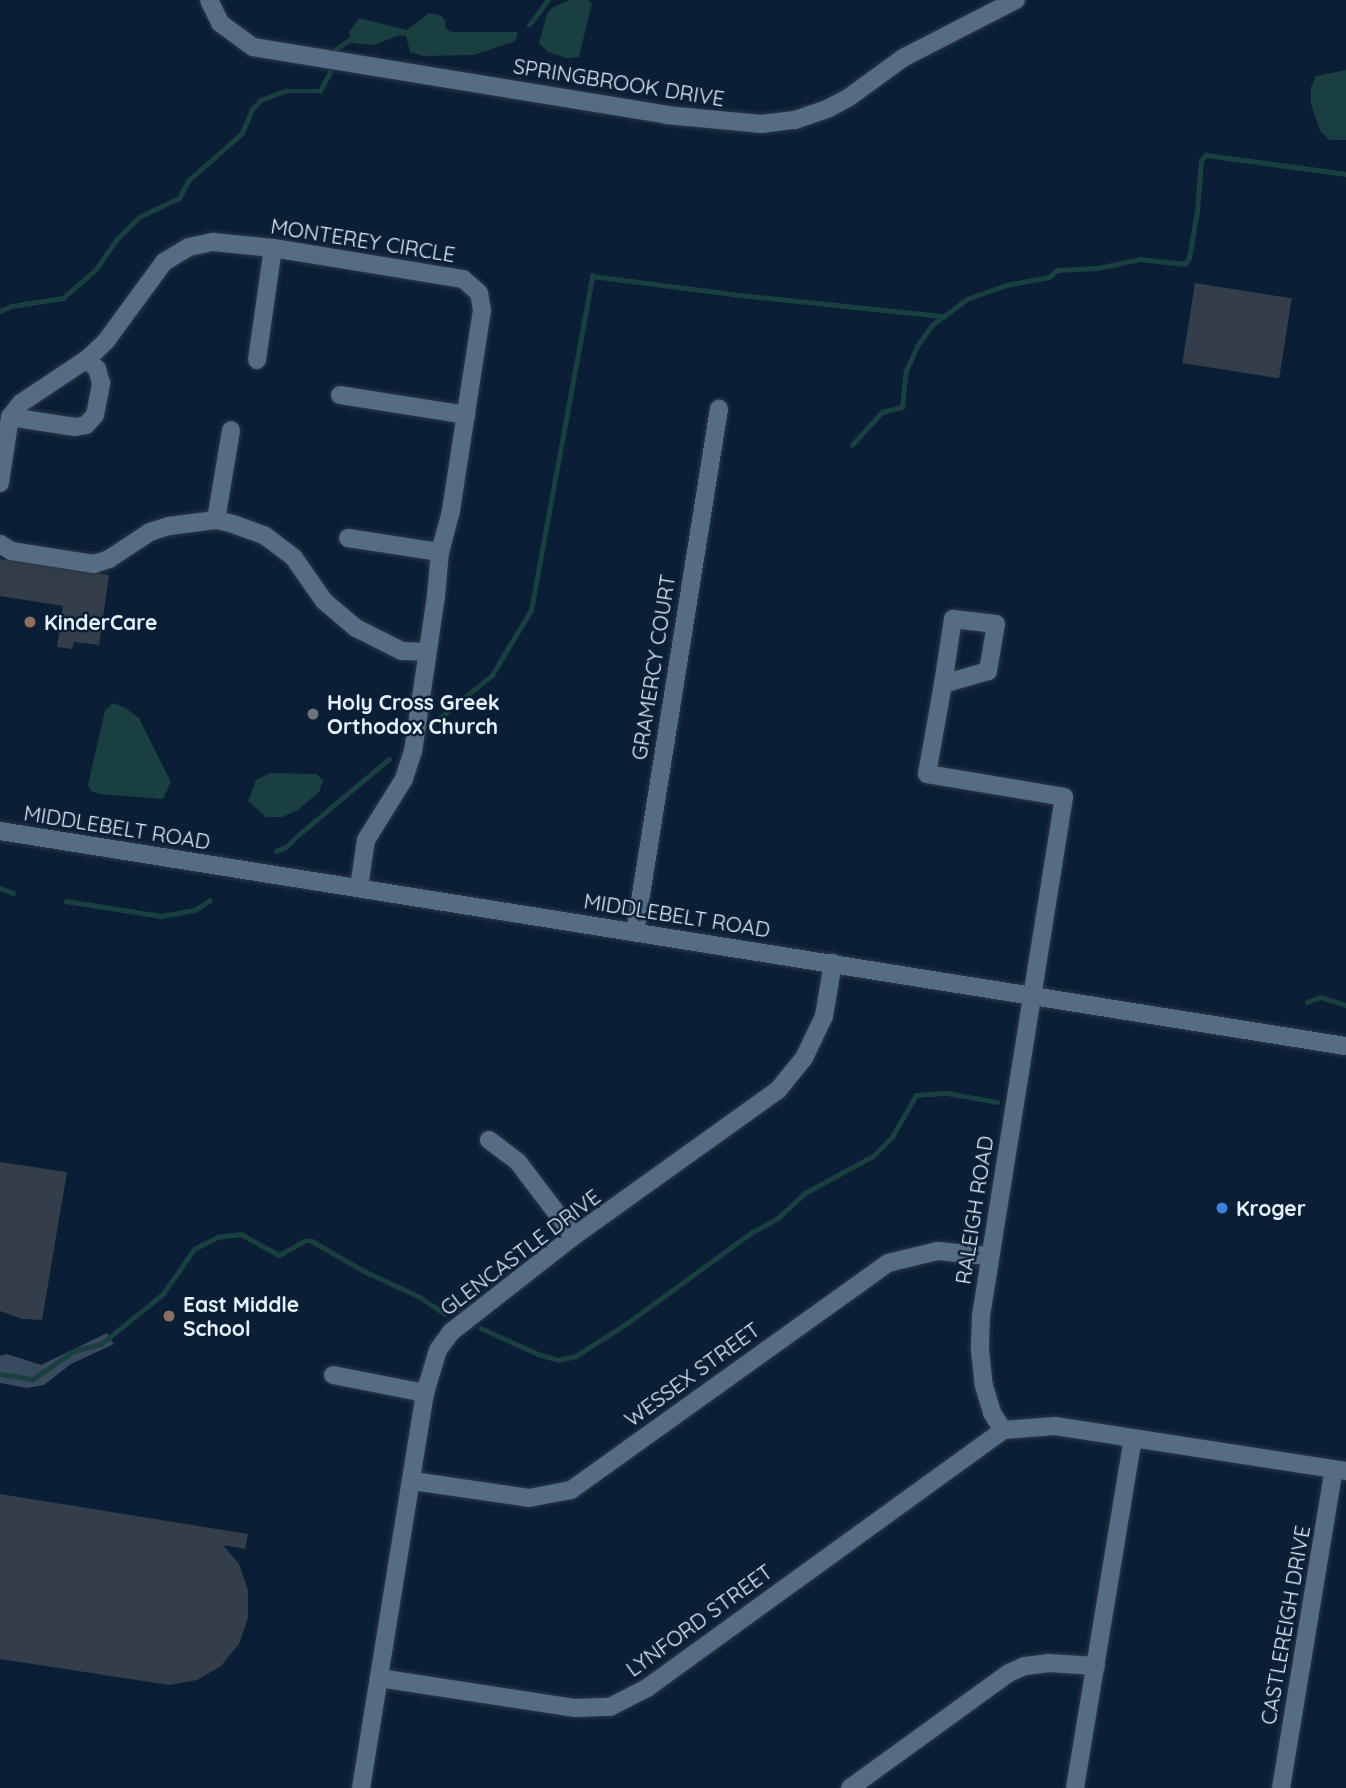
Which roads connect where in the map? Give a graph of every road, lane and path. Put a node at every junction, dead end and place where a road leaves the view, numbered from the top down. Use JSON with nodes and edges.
{"nodes":[{"id":1,"x":209,"y":0,"type":"edge"},
{"id":2,"x":1016,"y":0,"type":"edge"},
{"id":3,"x":273,"y":248,"type":"junction"},
{"id":4,"x":87,"y":359,"type":"junction"},
{"id":5,"x":257,"y":360,"type":"dead end"},
{"id":6,"x":340,"y":395,"type":"dead end"},
{"id":7,"x":719,"y":409,"type":"dead end"},
{"id":8,"x":466,"y":415,"type":"junction"},
{"id":9,"x":10,"y":417,"type":"junction"},
{"id":10,"x":231,"y":430,"type":"dead end"},
{"id":11,"x":0,"y":483,"type":"edge"},
{"id":12,"x":216,"y":520,"type":"junction"},
{"id":13,"x":348,"y":538,"type":"dead end"},
{"id":14,"x":0,"y":544,"type":"edge"},
{"id":15,"x":440,"y":552,"type":"junction"},
{"id":16,"x":427,"y":652,"type":"junction"},
{"id":17,"x":943,"y":684,"type":"dead end"},
{"id":18,"x":0,"y":831,"type":"edge"},
{"id":19,"x":359,"y":887,"type":"junction"},
{"id":20,"x":635,"y":932,"type":"junction"},
{"id":21,"x":834,"y":963,"type":"junction"},
{"id":22,"x":1032,"y":994,"type":"junction"},
{"id":23,"x":1346,"y":1046,"type":"edge"},
{"id":24,"x":489,"y":1140,"type":"dead end"},
{"id":25,"x":574,"y":1236,"type":"junction"},
{"id":26,"x":989,"y":1256,"type":"junction"},
{"id":27,"x":333,"y":1375,"type":"dead end"},
{"id":28,"x":425,"y":1393,"type":"junction"},
{"id":29,"x":1003,"y":1430,"type":"junction"},
{"id":30,"x":1133,"y":1439,"type":"junction"},
{"id":31,"x":1340,"y":1470,"type":"edge"},
{"id":32,"x":413,"y":1480,"type":"junction"},
{"id":33,"x":1096,"y":1666,"type":"junction"},
{"id":34,"x":379,"y":1678,"type":"junction"},
{"id":35,"x":361,"y":1788,"type":"edge"},
{"id":36,"x":850,"y":1788,"type":"edge"},
{"id":37,"x":1076,"y":1788,"type":"edge"},
{"id":38,"x":1281,"y":1788,"type":"edge"}],
"edges":[{"from":1,"to":2,"type":"street","name":"SPRINGBROOK DRIVE"},
{"from":3,"to":4,"type":"street","name":"MONTEREY CIRCLE"},
{"from":3,"to":5,"type":"street"},
{"from":3,"to":8,"type":"street","name":"MONTEREY CIRCLE"},
{"from":4,"to":9,"type":"street","name":"MONTEREY CIRCLE"},
{"from":4,"to":9,"type":"street"},
{"from":6,"to":8,"type":"street"},
{"from":7,"to":20,"type":"street","name":"GRAMERCY COURT"},
{"from":8,"to":15,"type":"street","name":"MONTEREY CIRCLE"},
{"from":9,"to":11,"type":"street"},
{"from":10,"to":12,"type":"street"},
{"from":12,"to":14,"type":"street"},
{"from":12,"to":16,"type":"street"},
{"from":13,"to":15,"type":"street"},
{"from":15,"to":16,"type":"street","name":"MONTEREY CIRCLE"},
{"from":16,"to":19,"type":"street","name":"MONTEREY CIRCLE"},
{"from":17,"to":22,"type":"street","name":"RALEIGH ROAD"},
{"from":18,"to":19,"type":"street","name":"MIDDLEBELT ROAD"},
{"from":19,"to":20,"type":"street","name":"MIDDLEBELT ROAD"},
{"from":20,"to":21,"type":"street","name":"MIDDLEBELT ROAD"},
{"from":21,"to":22,"type":"street","name":"MIDDLEBELT ROAD"},
{"from":21,"to":25,"type":"street","name":"GLENCASTLE DRIVE"},
{"from":22,"to":23,"type":"street","name":"MIDDLEBELT ROAD"},
{"from":22,"to":26,"type":"street","name":"RALEIGH ROAD"},
{"from":24,"to":25,"type":"street"},
{"from":25,"to":28,"type":"street","name":"GLENCASTLE DRIVE"},
{"from":26,"to":29,"type":"street","name":"RALEIGH ROAD"},
{"from":26,"to":32,"type":"street","name":"WESSEX STREET"},
{"from":27,"to":28,"type":"street"},
{"from":28,"to":32,"type":"street","name":"GLENCASTLE DRIVE"},
{"from":29,"to":30,"type":"street"},
{"from":29,"to":34,"type":"street","name":"LYNFORD STREET"},
{"from":30,"to":31,"type":"street"},
{"from":30,"to":33,"type":"street"},
{"from":31,"to":38,"type":"street","name":"CASTLEREIGH DRIVE"},
{"from":32,"to":34,"type":"street","name":"GLENCASTLE DRIVE"},
{"from":33,"to":36,"type":"street"},
{"from":33,"to":37,"type":"street"},
{"from":34,"to":35,"type":"street","name":"GLENCASTLE DRIVE"}]}
